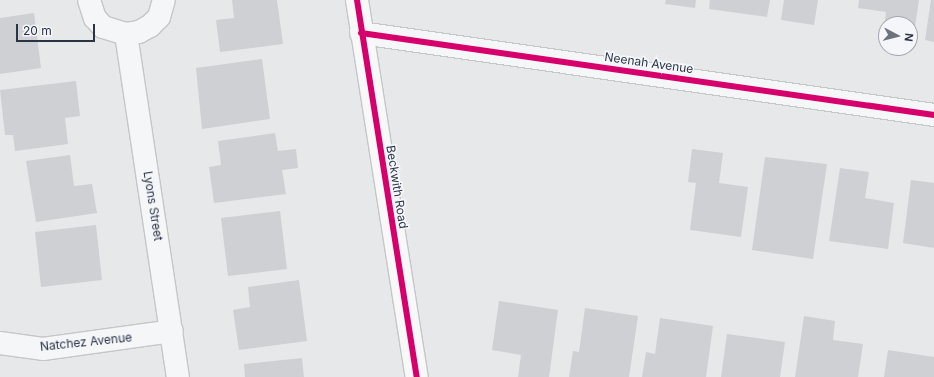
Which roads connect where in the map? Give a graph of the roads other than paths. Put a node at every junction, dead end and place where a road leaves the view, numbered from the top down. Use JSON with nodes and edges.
{"nodes":[{"id":1,"x":89,"y":0,"type":"edge"},
{"id":2,"x":164,"y":0,"type":"edge"},
{"id":3,"x":357,"y":0,"type":"edge"},
{"id":4,"x":362,"y":33,"type":"junction"},
{"id":5,"x":126,"y":34,"type":"junction"},
{"id":6,"x":934,"y":115,"type":"edge"},
{"id":7,"x":172,"y":332,"type":"junction"},
{"id":8,"x":0,"y":343,"type":"edge"},
{"id":9,"x":178,"y":377,"type":"edge"},
{"id":10,"x":417,"y":377,"type":"edge"}],
"edges":[{"from":1,"to":5,"type":"street"},
{"from":2,"to":5,"type":"street"},
{"from":3,"to":4,"type":"street","name":"Beckwith Road"},
{"from":4,"to":6,"type":"street","name":"Neenah Avenue"},
{"from":4,"to":10,"type":"street","name":"Beckwith Road"},
{"from":5,"to":7,"type":"street","name":"Lyons Street"},
{"from":7,"to":8,"type":"street","name":"Natchez Avenue"},
{"from":7,"to":9,"type":"street","name":"Lyons Street"}]}
